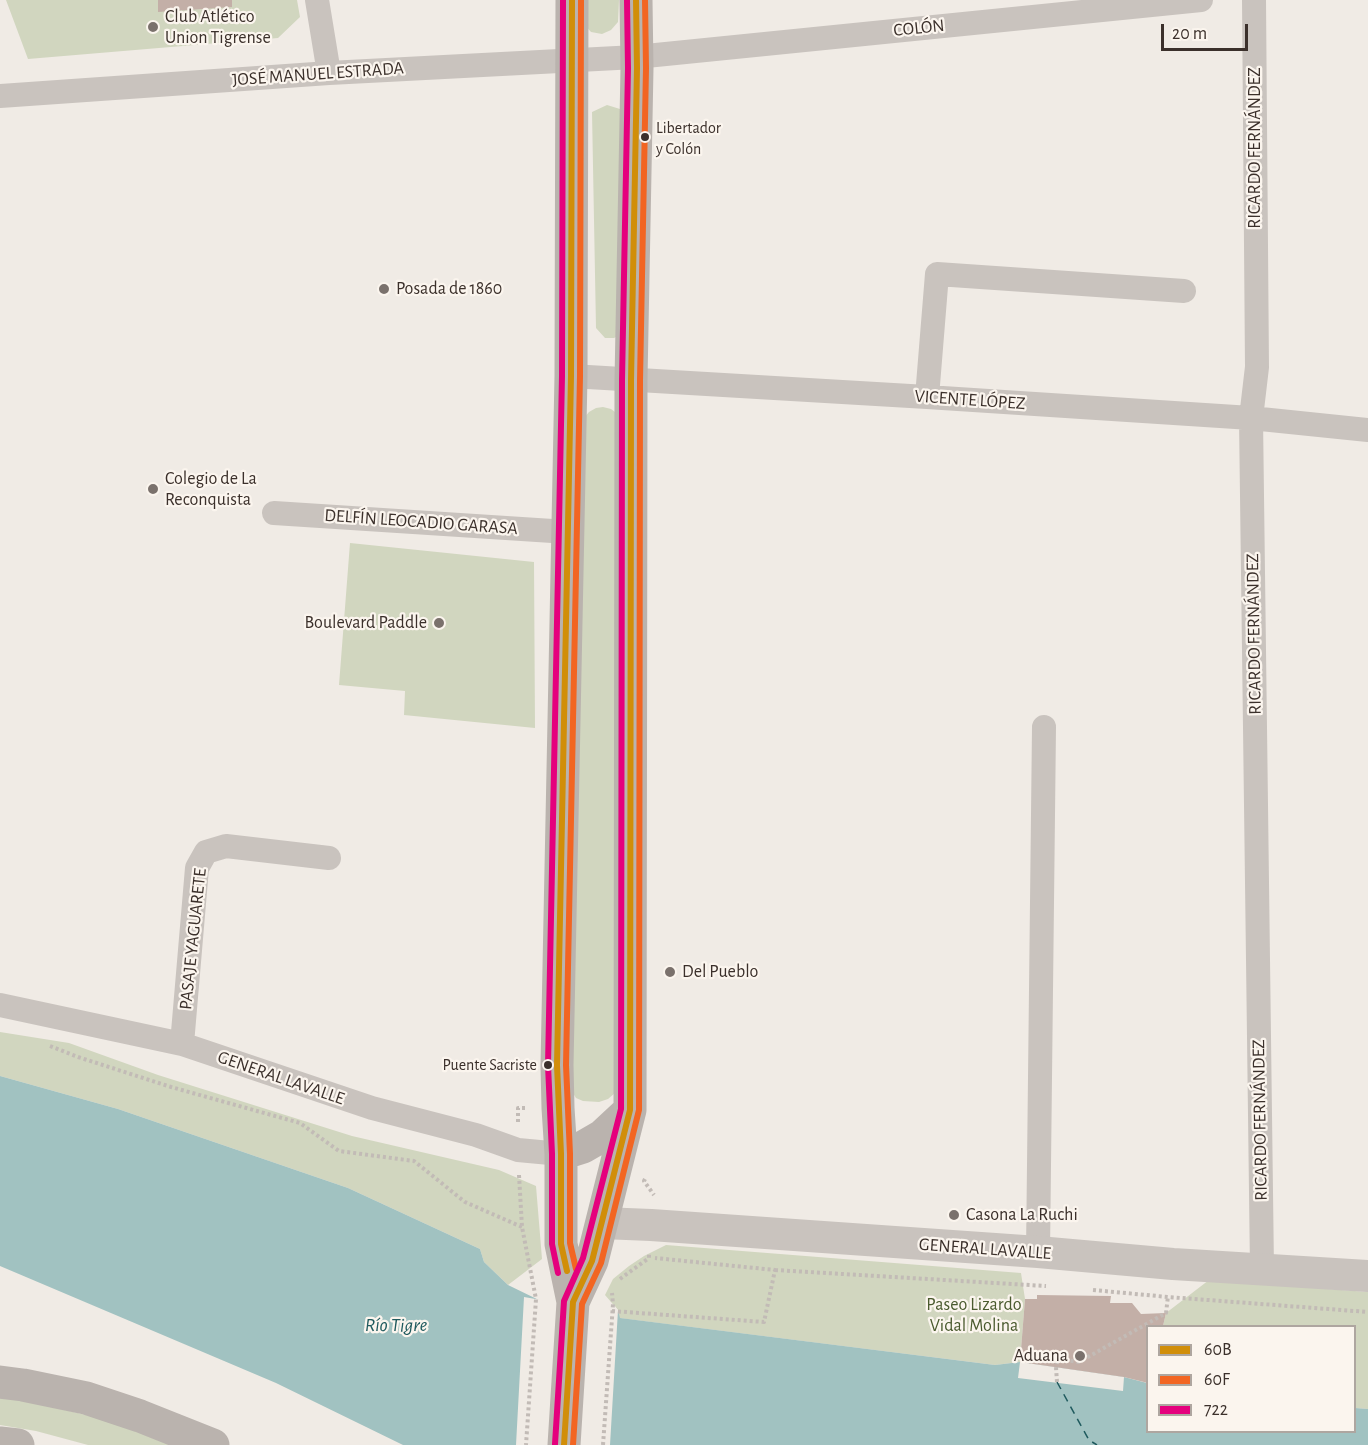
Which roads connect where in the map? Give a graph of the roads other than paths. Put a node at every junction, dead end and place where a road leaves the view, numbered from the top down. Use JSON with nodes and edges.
{"nodes":[{"id":1,"x":317,"y":0,"type":"edge"},
{"id":2,"x":572,"y":0,"type":"edge"},
{"id":3,"x":636,"y":0,"type":"edge"},
{"id":4,"x":1202,"y":0,"type":"edge"},
{"id":5,"x":1254,"y":0,"type":"edge"},
{"id":6,"x":636,"y":57,"type":"junction"},
{"id":7,"x":572,"y":60,"type":"junction"},
{"id":8,"x":328,"y":73,"type":"junction"},
{"id":9,"x":0,"y":96,"type":"edge"},
{"id":10,"x":1184,"y":291,"type":"dead end"},
{"id":11,"x":571,"y":376,"type":"junction"},
{"id":12,"x":631,"y":380,"type":"junction"},
{"id":13,"x":927,"y":397,"type":"junction"},
{"id":14,"x":1251,"y":418,"type":"junction"},
{"id":15,"x":1368,"y":430,"type":"edge"},
{"id":16,"x":274,"y":513,"type":"dead end"},
{"id":17,"x":568,"y":532,"type":"junction"},
{"id":18,"x":1044,"y":727,"type":"dead end"},
{"id":19,"x":329,"y":858,"type":"dead end"},
{"id":20,"x":0,"y":1005,"type":"edge"},
{"id":21,"x":182,"y":1044,"type":"junction"},
{"id":22,"x":630,"y":1110,"type":"junction"},
{"id":23,"x":561,"y":1154,"type":"junction"},
{"id":24,"x":602,"y":1223,"type":"junction"},
{"id":25,"x":1038,"y":1252,"type":"junction"},
{"id":26,"x":1262,"y":1269,"type":"junction"},
{"id":27,"x":1368,"y":1276,"type":"edge"},
{"id":28,"x":573,"y":1302,"type":"junction"},
{"id":29,"x":0,"y":1382,"type":"edge"},
{"id":30,"x":0,"y":1443,"type":"edge"},
{"id":31,"x":18,"y":1445,"type":"edge"},
{"id":32,"x":213,"y":1445,"type":"edge"},
{"id":33,"x":564,"y":1445,"type":"edge"}],
"edges":[{"from":1,"to":8,"type":"street"},
{"from":2,"to":7,"type":"main road"},
{"from":3,"to":6,"type":"main road"},
{"from":4,"to":6,"type":"street","name":"COLÓN"},
{"from":5,"to":14,"type":"street","name":"RICARDO FERNÁNDEZ"},
{"from":6,"to":7,"type":"street","name":"JOSÉ MANUEL ESTRADA"},
{"from":6,"to":12,"type":"main road"},
{"from":7,"to":8,"type":"street","name":"JOSÉ MANUEL ESTRADA"},
{"from":7,"to":11,"type":"main road"},
{"from":8,"to":9,"type":"street","name":"JOSÉ MANUEL ESTRADA"},
{"from":10,"to":13,"type":"street"},
{"from":11,"to":12,"type":"street","name":"VICENTE LÓPEZ"},
{"from":11,"to":17,"type":"main road"},
{"from":12,"to":13,"type":"street","name":"VICENTE LÓPEZ"},
{"from":12,"to":22,"type":"main road"},
{"from":13,"to":14,"type":"street","name":"VICENTE LÓPEZ"},
{"from":14,"to":15,"type":"street","name":"VICENTE LÓPEZ"},
{"from":14,"to":26,"type":"street","name":"RICARDO FERNÁNDEZ"},
{"from":16,"to":17,"type":"street","name":"DELFÍN LEOCADIO GARASA"},
{"from":17,"to":23,"type":"main road"},
{"from":18,"to":25,"type":"street"},
{"from":19,"to":21,"type":"street","name":"PASAJE YAGUARETE"},
{"from":20,"to":21,"type":"street","name":"GENERAL LAVALLE"},
{"from":21,"to":23,"type":"street","name":"GENERAL LAVALLE"},
{"from":22,"to":23,"type":"main road"},
{"from":22,"to":24,"type":"main road"},
{"from":23,"to":28,"type":"main road"},
{"from":24,"to":25,"type":"street","name":"GENERAL LAVALLE"},
{"from":24,"to":28,"type":"main road"},
{"from":25,"to":26,"type":"street","name":"GENERAL LAVALLE"},
{"from":26,"to":27,"type":"street","name":"GENERAL LAVALLE"},
{"from":28,"to":33,"type":"main road"},
{"from":29,"to":32,"type":"main road"},
{"from":30,"to":31,"type":"main road"}]}
